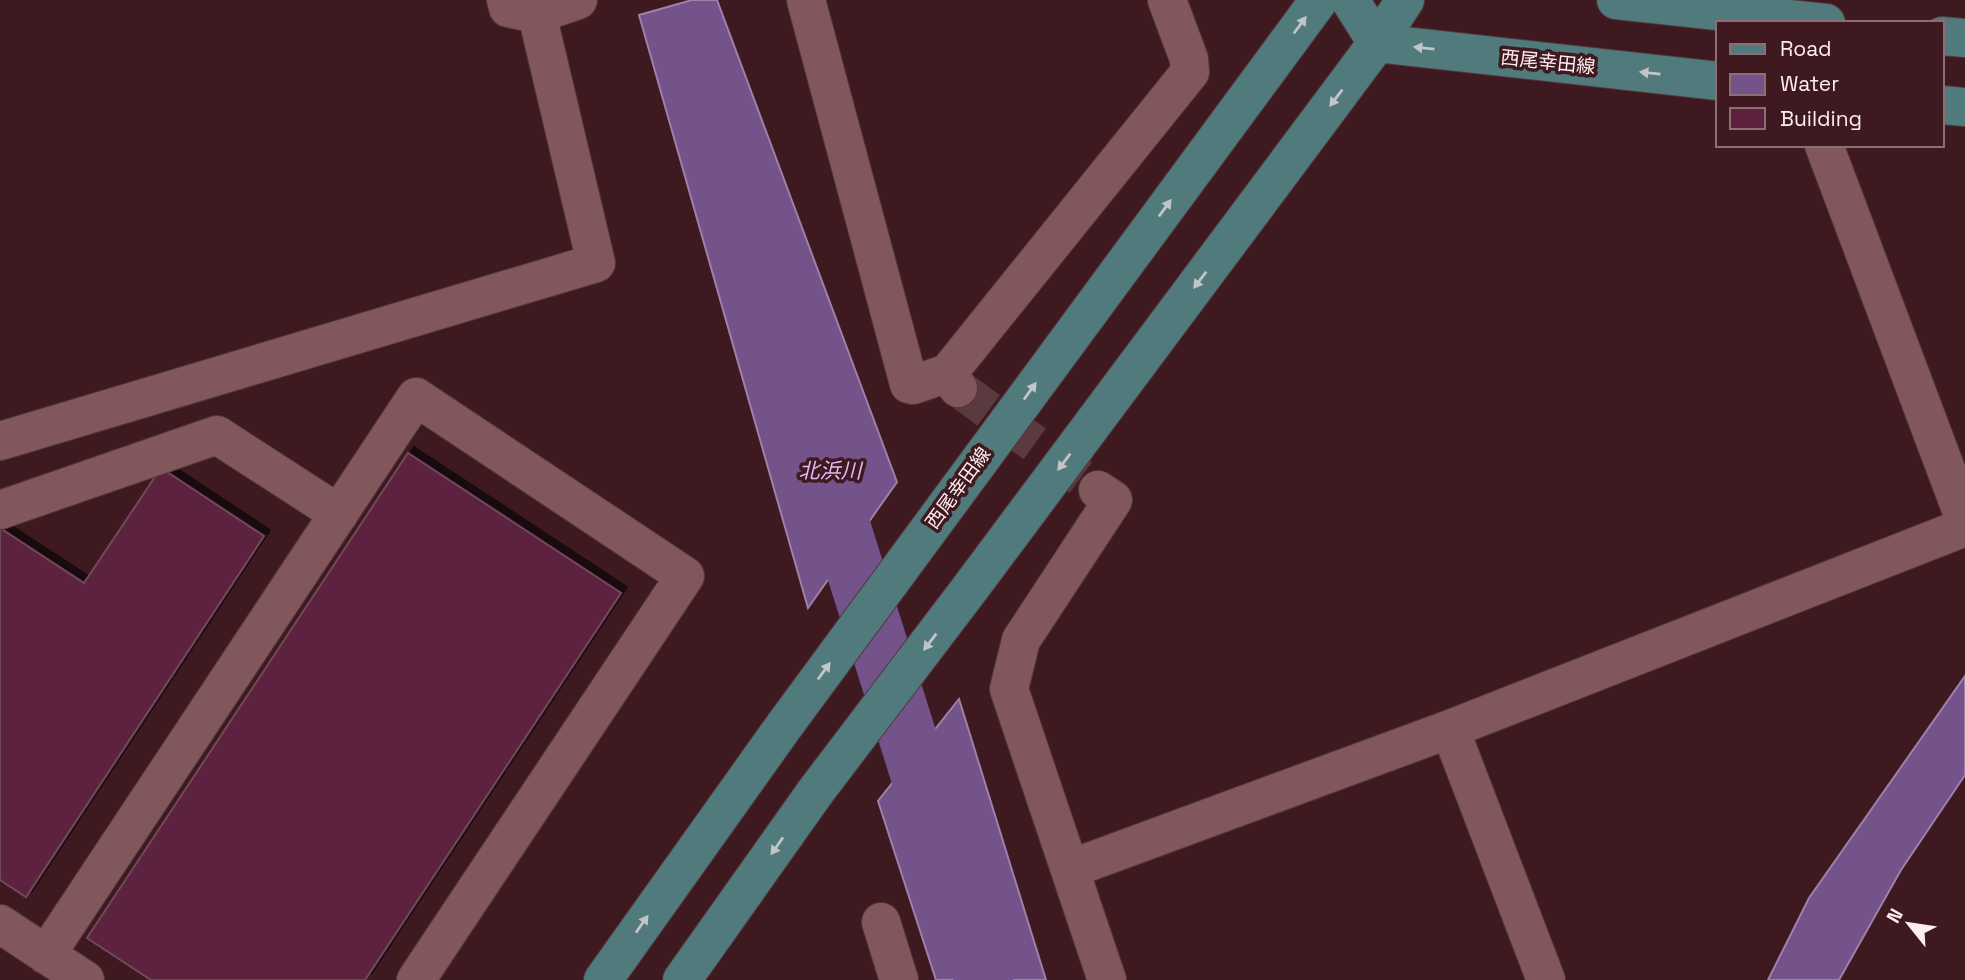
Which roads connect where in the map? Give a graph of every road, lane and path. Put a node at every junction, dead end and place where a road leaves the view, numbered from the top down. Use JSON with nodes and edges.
{"nodes":[{"id":1,"x":578,"y":0,"type":"edge"},
{"id":2,"x":806,"y":0,"type":"edge"},
{"id":3,"x":1167,"y":0,"type":"edge"},
{"id":4,"x":1319,"y":0,"type":"edge"},
{"id":5,"x":1350,"y":0,"type":"edge"},
{"id":6,"x":1405,"y":0,"type":"edge"},
{"id":7,"x":1616,"y":0,"type":"edge"},
{"id":8,"x":527,"y":5,"type":"edge"},
{"id":9,"x":1767,"y":8,"type":"edge"},
{"id":10,"x":1818,"y":21,"type":"edge"},
{"id":11,"x":1944,"y":36,"type":"edge"},
{"id":12,"x":1965,"y":38,"type":"edge"},
{"id":13,"x":1377,"y":43,"type":"junction"},
{"id":14,"x":1716,"y":81,"type":"edge"},
{"id":15,"x":1944,"y":105,"type":"edge"},
{"id":16,"x":1965,"y":107,"type":"edge"},
{"id":17,"x":1825,"y":147,"type":"edge"},
{"id":18,"x":0,"y":441,"type":"edge"},
{"id":19,"x":1098,"y":491,"type":"tunnel mouth"},
{"id":20,"x":0,"y":510,"type":"edge"},
{"id":21,"x":339,"y":514,"type":"junction"},
{"id":22,"x":1965,"y":520,"type":"edge"},
{"id":23,"x":1965,"y":527,"type":"edge"},
{"id":24,"x":1450,"y":729,"type":"junction"},
{"id":25,"x":1070,"y":869,"type":"junction"},
{"id":26,"x":881,"y":922,"type":"dead end"},
{"id":27,"x":0,"y":924,"type":"edge"},
{"id":28,"x":46,"y":955,"type":"junction"},
{"id":29,"x":85,"y":980,"type":"edge"},
{"id":30,"x":416,"y":980,"type":"edge"},
{"id":31,"x":603,"y":980,"type":"edge"},
{"id":32,"x":682,"y":980,"type":"edge"},
{"id":33,"x":899,"y":980,"type":"edge"},
{"id":34,"x":1107,"y":980,"type":"edge"},
{"id":35,"x":1546,"y":980,"type":"edge"}],
"edges":[{"from":1,"to":8,"type":"street"},
{"from":2,"to":3,"type":"street"},
{"from":31,"to":4,"type":"main road","name":"西尾幸田線","one_way":true},
{"from":5,"to":13,"type":"main road"},
{"from":6,"to":13,"type":"main road"},
{"from":7,"to":9,"type":"main road"},
{"from":8,"to":18,"type":"street"},
{"from":9,"to":10,"type":"main road"},
{"from":11,"to":12,"type":"main road"},
{"from":14,"to":13,"type":"main road","name":"西尾幸田線","one_way":true},
{"from":13,"to":32,"type":"main road","one_way":true},
{"from":15,"to":16,"type":"main road"},
{"from":17,"to":22,"type":"street"},
{"from":19,"to":25,"type":"street"},
{"from":20,"to":21,"type":"street"},
{"from":21,"to":28,"type":"street"},
{"from":21,"to":30,"type":"street"},
{"from":23,"to":24,"type":"street"},
{"from":24,"to":25,"type":"street"},
{"from":24,"to":35,"type":"street"},
{"from":25,"to":34,"type":"street"},
{"from":26,"to":33,"type":"street"},
{"from":27,"to":28,"type":"street"},
{"from":28,"to":29,"type":"street"}]}
